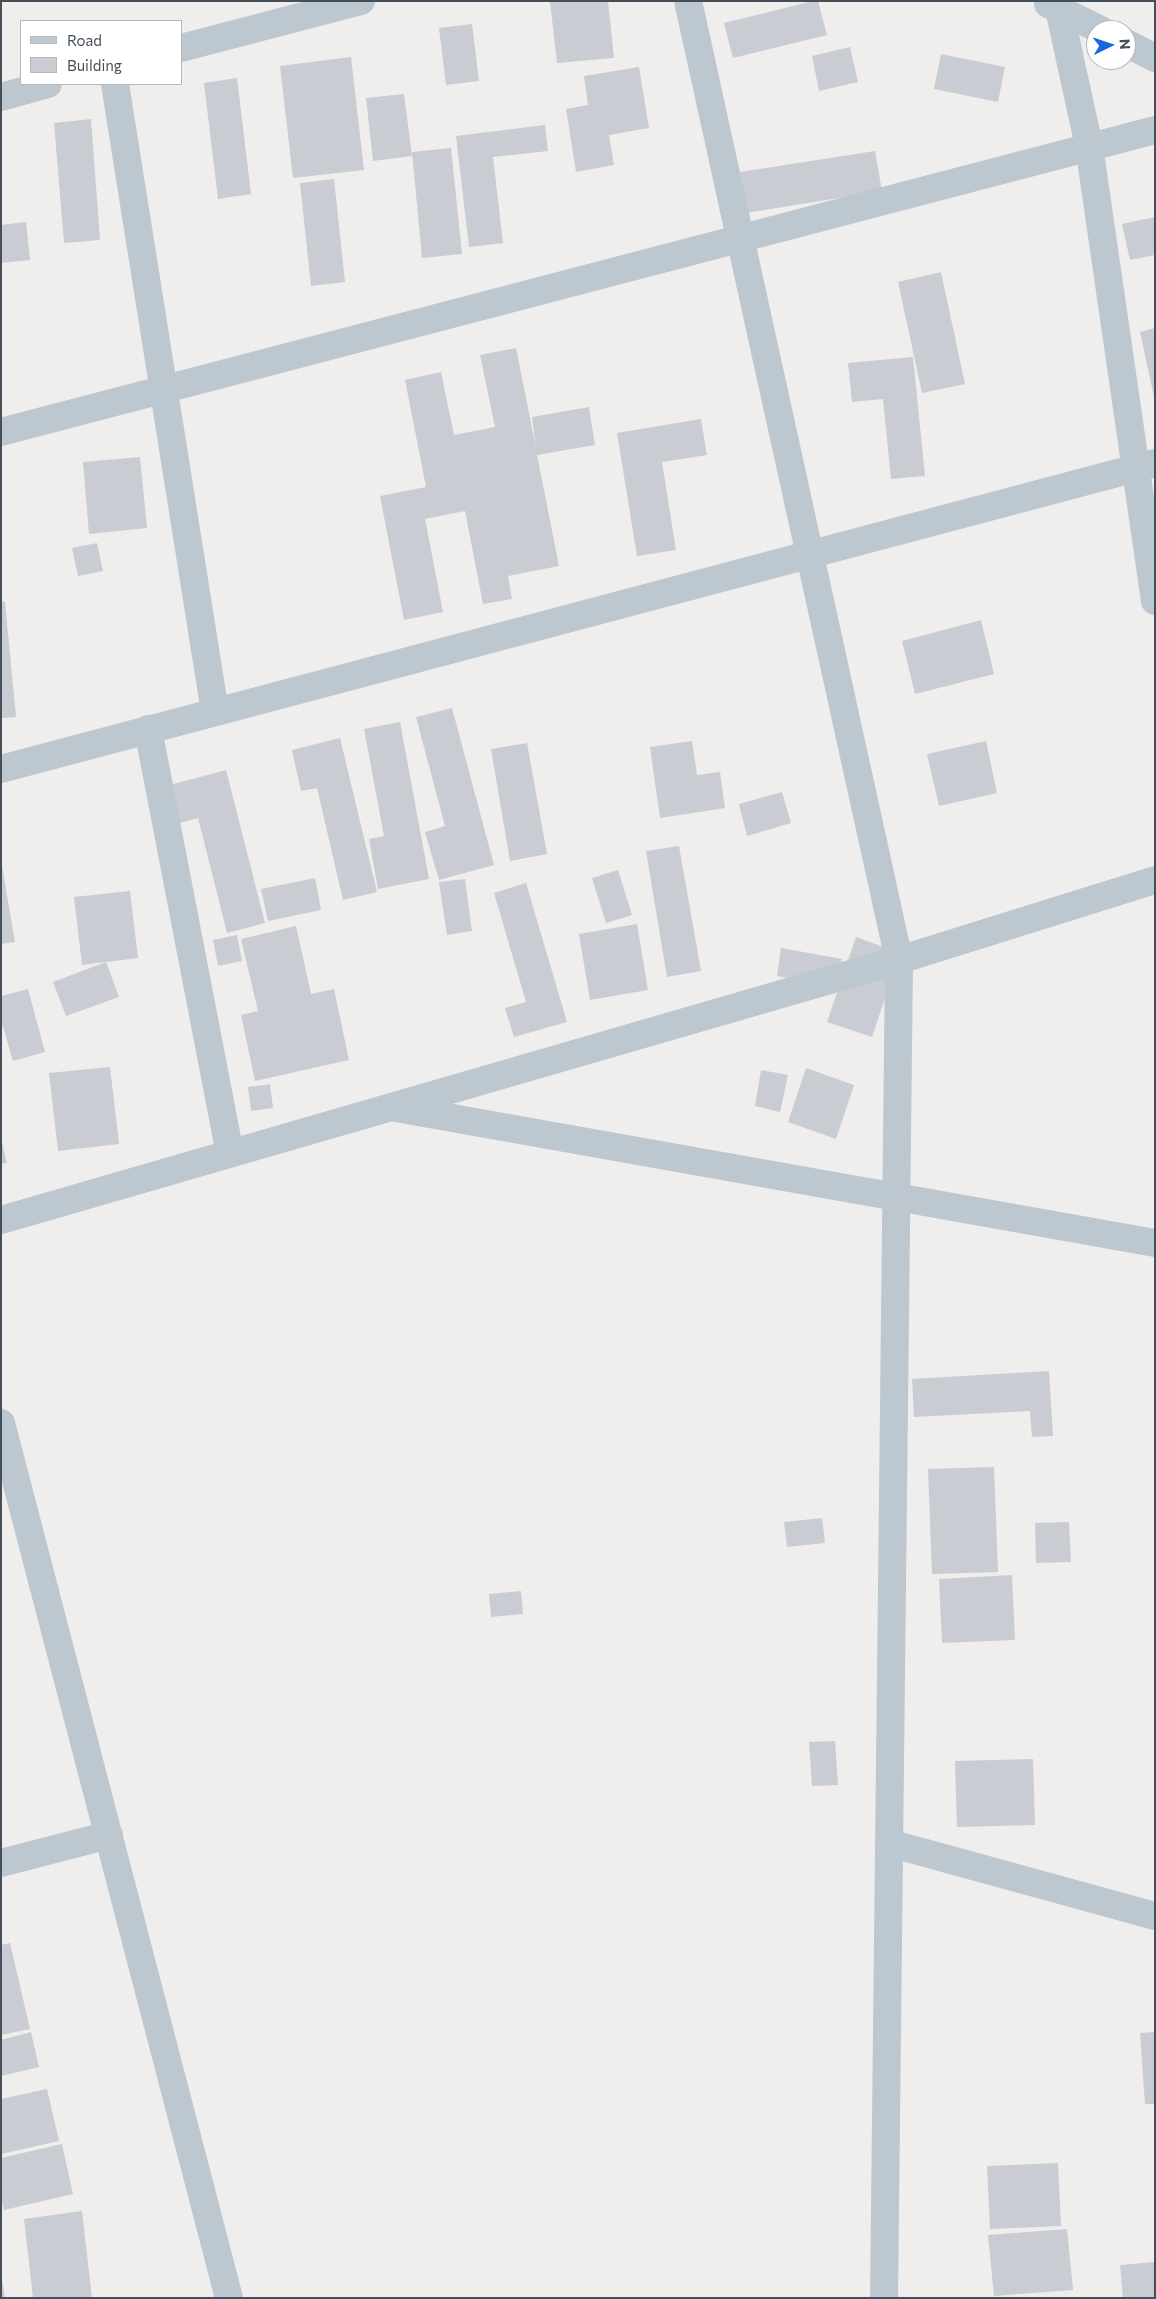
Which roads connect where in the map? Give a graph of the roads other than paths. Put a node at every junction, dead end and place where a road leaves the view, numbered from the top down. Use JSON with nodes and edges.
{"nodes":[{"id":1,"x":361,"y":1,"type":"edge"},
{"id":2,"x":688,"y":1,"type":"edge"},
{"id":3,"x":1051,"y":5,"type":"edge"},
{"id":4,"x":1086,"y":22,"type":"edge"},
{"id":5,"x":182,"y":48,"type":"edge"},
{"id":6,"x":1136,"y":48,"type":"edge"},
{"id":7,"x":1155,"y":58,"type":"edge"},
{"id":8,"x":44,"y":85,"type":"edge"},
{"id":9,"x":115,"y":85,"type":"edge"},
{"id":10,"x":1,"y":97,"type":"edge"},
{"id":11,"x":1155,"y":130,"type":"edge"},
{"id":12,"x":1089,"y":146,"type":"junction"},
{"id":13,"x":741,"y":238,"type":"junction"},
{"id":14,"x":164,"y":389,"type":"junction"},
{"id":15,"x":1,"y":432,"type":"edge"},
{"id":16,"x":1145,"y":466,"type":"edge"},
{"id":17,"x":811,"y":554,"type":"junction"},
{"id":18,"x":1155,"y":601,"type":"edge"},
{"id":19,"x":215,"y":712,"type":"junction"},
{"id":20,"x":148,"y":730,"type":"junction"},
{"id":21,"x":1,"y":769,"type":"edge"},
{"id":22,"x":1155,"y":880,"type":"edge"},
{"id":23,"x":899,"y":960,"type":"junction"},
{"id":24,"x":389,"y":1107,"type":"junction"},
{"id":25,"x":230,"y":1154,"type":"junction"},
{"id":26,"x":897,"y":1197,"type":"junction"},
{"id":27,"x":1,"y":1220,"type":"edge"},
{"id":28,"x":1155,"y":1243,"type":"edge"},
{"id":29,"x":1,"y":1423,"type":"edge"},
{"id":30,"x":108,"y":1835,"type":"junction"},
{"id":31,"x":889,"y":1843,"type":"junction"},
{"id":32,"x":1,"y":1863,"type":"edge"},
{"id":33,"x":1155,"y":1916,"type":"edge"},
{"id":34,"x":229,"y":2298,"type":"edge"},
{"id":35,"x":884,"y":2298,"type":"edge"}],
"edges":[{"from":1,"to":5,"type":"street"},
{"from":2,"to":13,"type":"street"},
{"from":3,"to":4,"type":"street"},
{"from":3,"to":12,"type":"street"},
{"from":6,"to":7,"type":"street"},
{"from":8,"to":10,"type":"street"},
{"from":9,"to":14,"type":"street"},
{"from":11,"to":12,"type":"street"},
{"from":12,"to":13,"type":"street"},
{"from":12,"to":16,"type":"street"},
{"from":13,"to":14,"type":"street"},
{"from":13,"to":17,"type":"street"},
{"from":14,"to":15,"type":"street"},
{"from":14,"to":19,"type":"street"},
{"from":16,"to":17,"type":"street"},
{"from":16,"to":18,"type":"street"},
{"from":17,"to":19,"type":"street"},
{"from":17,"to":23,"type":"street"},
{"from":19,"to":20,"type":"street"},
{"from":20,"to":21,"type":"street"},
{"from":20,"to":25,"type":"street"},
{"from":22,"to":23,"type":"street"},
{"from":23,"to":24,"type":"street"},
{"from":23,"to":26,"type":"street"},
{"from":24,"to":25,"type":"street"},
{"from":24,"to":26,"type":"street"},
{"from":25,"to":27,"type":"street"},
{"from":26,"to":28,"type":"street"},
{"from":26,"to":31,"type":"street"},
{"from":29,"to":30,"type":"street"},
{"from":30,"to":32,"type":"street"},
{"from":30,"to":34,"type":"street"},
{"from":31,"to":33,"type":"street"},
{"from":31,"to":35,"type":"street"}]}
